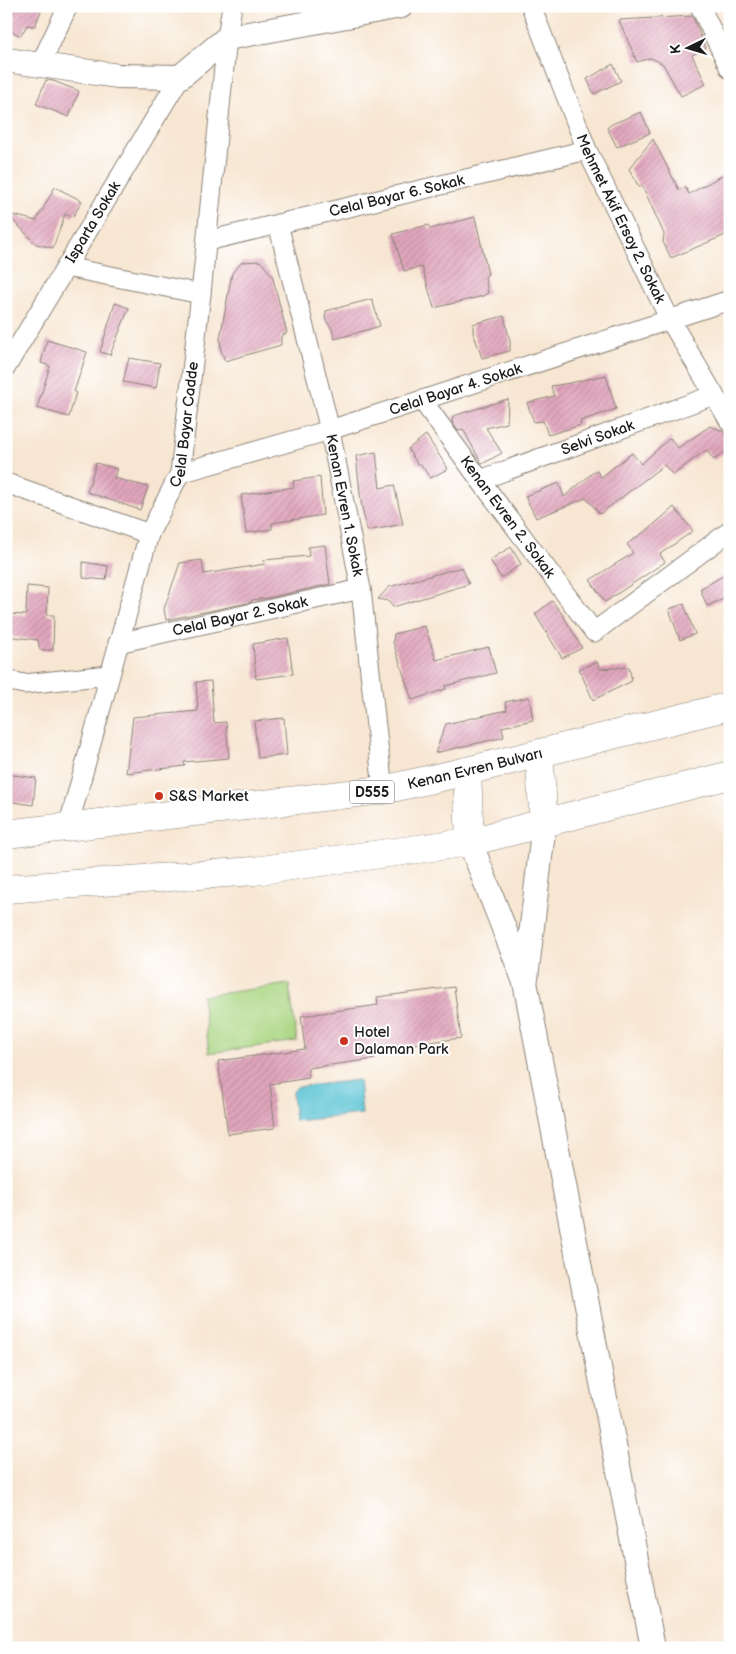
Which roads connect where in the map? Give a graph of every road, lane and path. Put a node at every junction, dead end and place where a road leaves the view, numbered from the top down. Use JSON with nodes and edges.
{"nodes":[{"id":1,"x":68,"y":6,"type":"edge"},
{"id":2,"x":232,"y":6,"type":"edge"},
{"id":3,"x":401,"y":6,"type":"edge"},
{"id":4,"x":531,"y":6,"type":"edge"},
{"id":5,"x":700,"y":6,"type":"edge"},
{"id":6,"x":227,"y":38,"type":"junction"},
{"id":7,"x":6,"y":60,"type":"edge"},
{"id":8,"x":40,"y":65,"type":"junction"},
{"id":9,"x":730,"y":69,"type":"edge"},
{"id":10,"x":180,"y":77,"type":"junction"},
{"id":11,"x":587,"y":150,"type":"junction"},
{"id":12,"x":278,"y":224,"type":"junction"},
{"id":13,"x":207,"y":241,"type":"junction"},
{"id":14,"x":66,"y":268,"type":"junction"},
{"id":15,"x":202,"y":294,"type":"junction"},
{"id":16,"x":730,"y":300,"type":"edge"},
{"id":17,"x":670,"y":320,"type":"junction"},
{"id":18,"x":7,"y":363,"type":"edge"},
{"id":19,"x":714,"y":395,"type":"junction"},
{"id":20,"x":422,"y":400,"type":"junction"},
{"id":21,"x":730,"y":422,"type":"edge"},
{"id":22,"x":330,"y":430,"type":"junction"},
{"id":23,"x":180,"y":473,"type":"junction"},
{"id":24,"x":480,"y":480,"type":"junction"},
{"id":25,"x":6,"y":483,"type":"edge"},
{"id":26,"x":730,"y":531,"type":"edge"},
{"id":27,"x":149,"y":534,"type":"junction"},
{"id":28,"x":361,"y":589,"type":"junction"},
{"id":29,"x":118,"y":643,"type":"junction"},
{"id":30,"x":109,"y":675,"type":"junction"},
{"id":31,"x":6,"y":680,"type":"edge"},
{"id":32,"x":730,"y":706,"type":"edge"},
{"id":33,"x":539,"y":754,"type":"junction"},
{"id":34,"x":467,"y":771,"type":"junction"},
{"id":35,"x":730,"y":775,"type":"edge"},
{"id":36,"x":383,"y":790,"type":"junction"},
{"id":37,"x":544,"y":823,"type":"junction"},
{"id":38,"x":68,"y":827,"type":"junction"},
{"id":39,"x":6,"y":834,"type":"edge"},
{"id":40,"x":470,"y":842,"type":"junction"},
{"id":41,"x":6,"y":889,"type":"edge"},
{"id":42,"x":525,"y":982,"type":"junction"},
{"id":43,"x":653,"y":1648,"type":"edge"}],
"edges":[{"from":1,"to":8,"type":"street"},
{"from":2,"to":6,"type":"street","name":"Celal Bayar Cadde"},
{"from":3,"to":6,"type":"street"},
{"from":4,"to":11,"type":"street","name":"Mehmet Akif Ersoy 2. Sokak"},
{"from":5,"to":9,"type":"street"},
{"from":6,"to":10,"type":"street"},
{"from":6,"to":13,"type":"street","name":"Celal Bayar Cadde"},
{"from":7,"to":8,"type":"street"},
{"from":8,"to":10,"type":"street"},
{"from":10,"to":14,"type":"street","name":"Isparta Sokak"},
{"from":11,"to":12,"type":"street","name":"Celal Bayar 6. Sokak"},
{"from":11,"to":17,"type":"street","name":"Mehmet Akif Ersoy 2. Sokak"},
{"from":12,"to":13,"type":"street","name":"Celal Bayar 6. Sokak"},
{"from":12,"to":22,"type":"street","name":"Kenan Evren 1. Sokak"},
{"from":13,"to":15,"type":"street","name":"Celal Bayar Cadde"},
{"from":14,"to":15,"type":"street"},
{"from":14,"to":18,"type":"street","name":"Isparta Sokak"},
{"from":15,"to":23,"type":"street","name":"Celal Bayar Cadde"},
{"from":16,"to":17,"type":"street","name":"Celal Bayar 4. Sokak"},
{"from":17,"to":19,"type":"street","name":"Mehmet Akif Ersoy 2. Sokak"},
{"from":17,"to":20,"type":"street","name":"Celal Bayar 4. Sokak"},
{"from":19,"to":21,"type":"street","name":"Mehmet Akif Ersoy 2. Sokak"},
{"from":19,"to":24,"type":"street","name":"Selvi Sokak"},
{"from":20,"to":22,"type":"street","name":"Celal Bayar 4. Sokak"},
{"from":20,"to":24,"type":"street","name":"Kenan Evren 2. Sokak"},
{"from":22,"to":23,"type":"street","name":"Celal Bayar 4. Sokak"},
{"from":22,"to":28,"type":"street","name":"Kenan Evren 1. Sokak"},
{"from":23,"to":27,"type":"street","name":"Celal Bayar Cadde"},
{"from":24,"to":26,"type":"street","name":"Kenan Evren 2. Sokak"},
{"from":25,"to":27,"type":"street"},
{"from":27,"to":29,"type":"street","name":"Celal Bayar Cadde"},
{"from":28,"to":29,"type":"street","name":"Celal Bayar 2. Sokak"},
{"from":28,"to":36,"type":"street","name":"Kenan Evren 1. Sokak"},
{"from":29,"to":30,"type":"street","name":"Celal Bayar Cadde"},
{"from":30,"to":31,"type":"street"},
{"from":30,"to":38,"type":"street","name":"Celal Bayar Cadde"},
{"from":32,"to":33,"type":"main road","name":"Kenan Evren Bulvarı","number":"D555"},
{"from":33,"to":34,"type":"main road","name":"Kenan Evren Bulvarı","number":"D555"},
{"from":33,"to":37,"type":"main road"},
{"from":34,"to":36,"type":"main road","name":"Kenan Evren Bulvarı","number":"D555"},
{"from":34,"to":40,"type":"main road"},
{"from":35,"to":37,"type":"main road"},
{"from":36,"to":38,"type":"main road","name":"Kenan Evren Bulvarı","number":"D555"},
{"from":37,"to":40,"type":"main road"},
{"from":37,"to":42,"type":"street"},
{"from":38,"to":39,"type":"main road","name":"Kenan Evren Bulvarı","number":"D555"},
{"from":40,"to":41,"type":"main road"},
{"from":40,"to":42,"type":"street"},
{"from":42,"to":43,"type":"street"}]}
